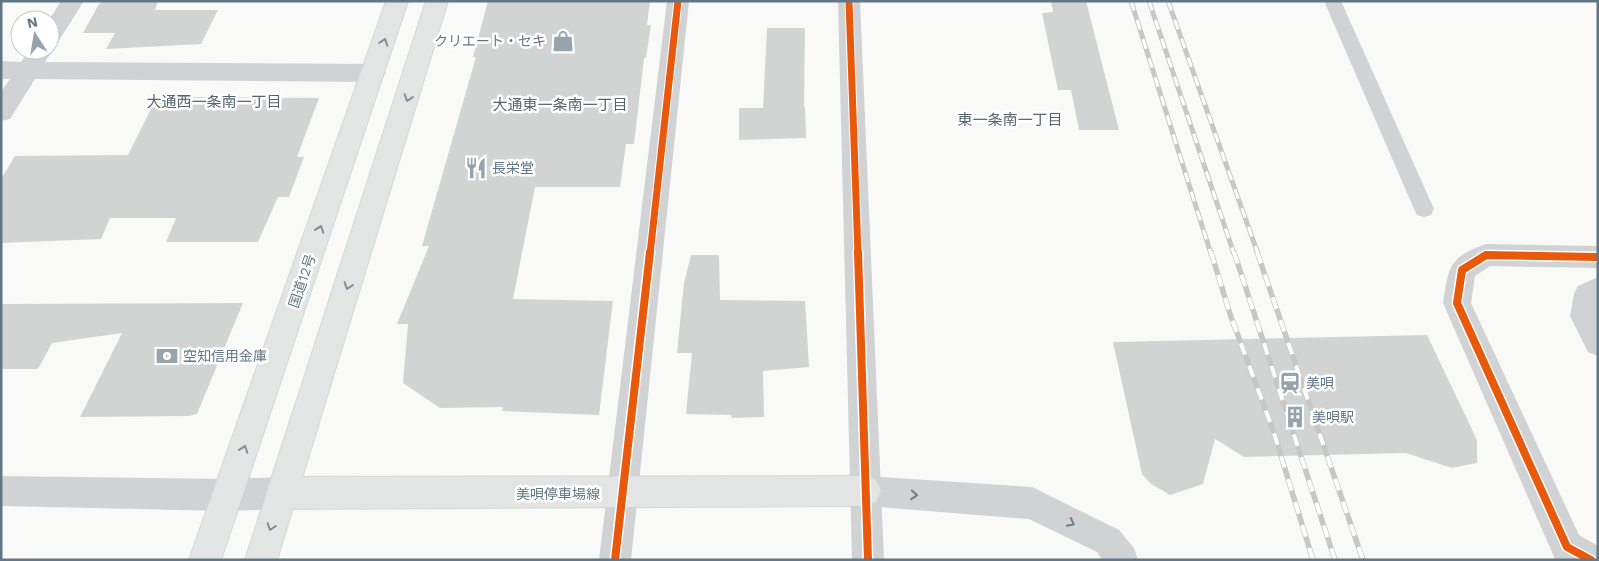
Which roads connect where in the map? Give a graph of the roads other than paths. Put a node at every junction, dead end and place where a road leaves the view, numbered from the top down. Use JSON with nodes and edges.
{"nodes":[{"id":1,"x":73,"y":1,"type":"edge"},
{"id":2,"x":397,"y":1,"type":"edge"},
{"id":3,"x":437,"y":1,"type":"edge"},
{"id":4,"x":678,"y":1,"type":"edge"},
{"id":5,"x":849,"y":1,"type":"edge"},
{"id":6,"x":1332,"y":1,"type":"edge"},
{"id":7,"x":60,"y":21,"type":"edge"},
{"id":8,"x":35,"y":60,"type":"edge"},
{"id":9,"x":1,"y":70,"type":"edge"},
{"id":10,"x":374,"y":73,"type":"junction"},
{"id":11,"x":1,"y":112,"type":"edge"},
{"id":12,"x":1424,"y":209,"type":"dead end"},
{"id":13,"x":1598,"y":257,"type":"edge"},
{"id":14,"x":1598,"y":289,"type":"edge"},
{"id":15,"x":1598,"y":343,"type":"edge"},
{"id":16,"x":1,"y":492,"type":"edge"},
{"id":17,"x":865,"y":492,"type":"junction"},
{"id":18,"x":282,"y":493,"type":"junction"},
{"id":19,"x":621,"y":494,"type":"junction"},
{"id":20,"x":228,"y":495,"type":"junction"},
{"id":21,"x":206,"y":560,"type":"edge"},
{"id":22,"x":261,"y":560,"type":"edge"},
{"id":23,"x":614,"y":560,"type":"edge"},
{"id":24,"x":868,"y":560,"type":"edge"},
{"id":25,"x":1122,"y":560,"type":"edge"},
{"id":26,"x":1591,"y":560,"type":"edge"}],
"edges":[{"from":1,"to":7,"type":"street"},
{"from":10,"to":2,"type":"main road","name":"国道12号","one_way":true},
{"from":3,"to":18,"type":"main road","one_way":true},
{"from":4,"to":19,"type":"street"},
{"from":5,"to":17,"type":"street"},
{"from":6,"to":12,"type":"lane"},
{"from":8,"to":9,"type":"street"},
{"from":8,"to":10,"type":"street"},
{"from":8,"to":11,"type":"street"},
{"from":20,"to":10,"type":"main road","name":"国道12号","one_way":true},
{"from":13,"to":26,"type":"street"},
{"from":14,"to":15,"type":"street"},
{"from":16,"to":20,"type":"street"},
{"from":17,"to":19,"type":"main road","name":"美唄停車場線"},
{"from":17,"to":24,"type":"street"},
{"from":17,"to":25,"type":"street","one_way":true},
{"from":18,"to":19,"type":"main road","name":"美唄停車場線"},
{"from":18,"to":20,"type":"street"},
{"from":18,"to":22,"type":"main road","one_way":true},
{"from":19,"to":23,"type":"street"},
{"from":20,"to":21,"type":"main road","name":"国道12号"}]}
